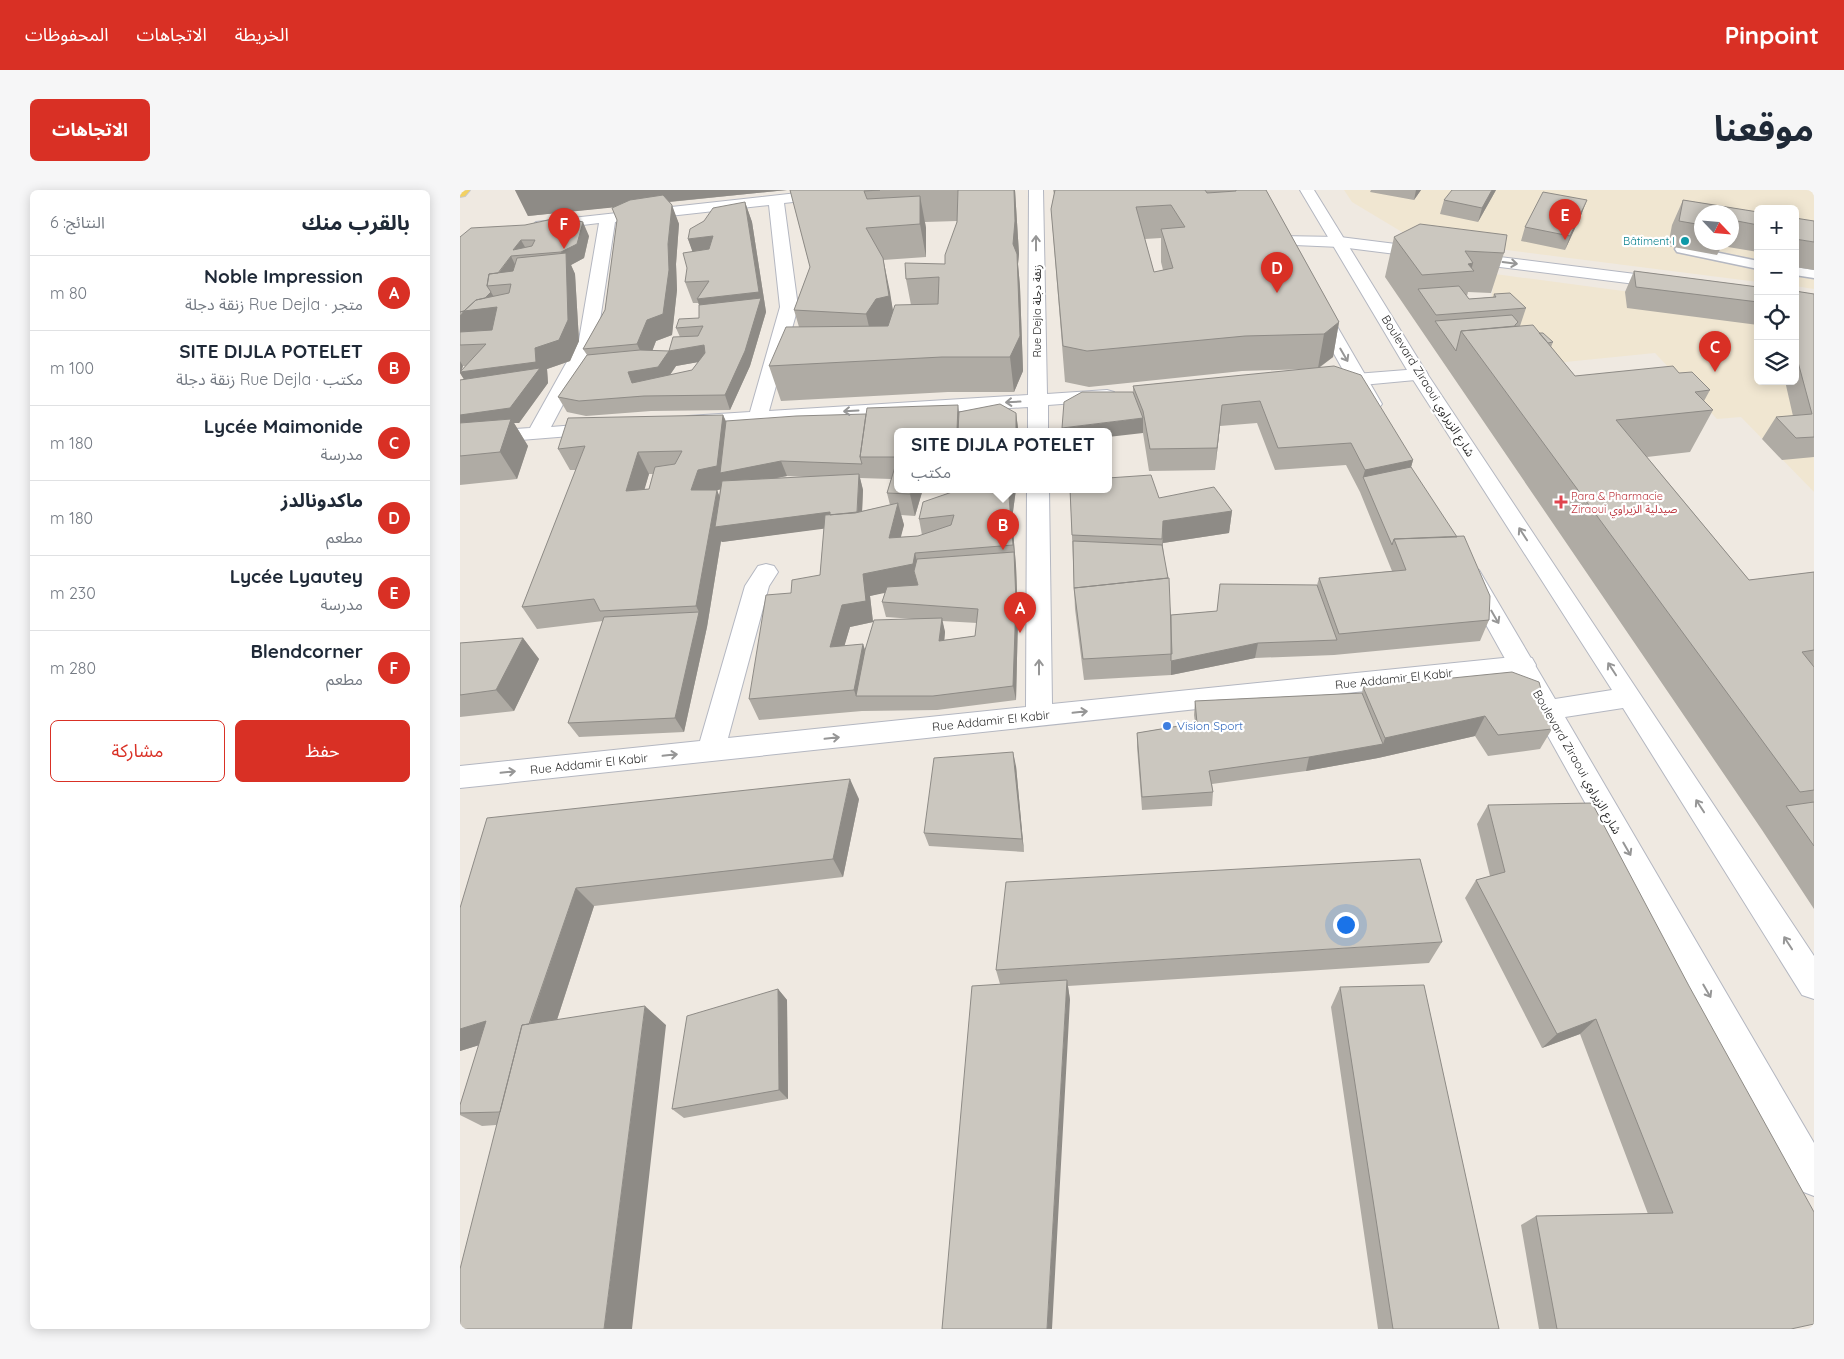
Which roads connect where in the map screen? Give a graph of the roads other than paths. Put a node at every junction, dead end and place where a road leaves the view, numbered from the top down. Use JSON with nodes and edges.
{"nodes":[{"id":1,"x":463,"y":190,"type":"edge"},
{"id":2,"x":865,"y":190,"type":"edge"},
{"id":3,"x":1036,"y":190,"type":"edge"},
{"id":4,"x":1307,"y":190,"type":"edge"},
{"id":5,"x":460,"y":193,"type":"edge"},
{"id":6,"x":776,"y":199,"type":"junction"},
{"id":7,"x":608,"y":217,"type":"junction"},
{"id":8,"x":522,"y":227,"type":"edge"},
{"id":9,"x":1340,"y":242,"type":"junction"},
{"id":10,"x":1681,"y":249,"type":"edge"},
{"id":11,"x":1754,"y":264,"type":"edge"},
{"id":12,"x":1292,"y":266,"type":"edge"},
{"id":13,"x":1799,"y":272,"type":"edge"},
{"id":14,"x":1814,"y":274,"type":"edge"},
{"id":15,"x":1680,"y":285,"type":"edge"},
{"id":16,"x":1307,"y":290,"type":"edge"},
{"id":17,"x":1419,"y":375,"type":"junction"},
{"id":18,"x":1359,"y":380,"type":"junction"},
{"id":19,"x":1310,"y":383,"type":"edge"},
{"id":20,"x":1125,"y":395,"type":"edge"},
{"id":21,"x":1038,"y":400,"type":"junction"},
{"id":22,"x":758,"y":417,"type":"junction"},
{"id":23,"x":671,"y":423,"type":"edge"},
{"id":24,"x":1384,"y":424,"type":"edge"},
{"id":25,"x":623,"y":427,"type":"edge"},
{"id":26,"x":1038,"y":428,"type":"edge"},
{"id":27,"x":536,"y":434,"type":"junction"},
{"id":28,"x":460,"y":439,"type":"edge"},
{"id":29,"x":1038,"y":493,"type":"edge"},
{"id":30,"x":1458,"y":553,"type":"edge"},
{"id":31,"x":766,"y":572,"type":"dead end"},
{"id":32,"x":1523,"y":665,"type":"junction"},
{"id":33,"x":1630,"y":696,"type":"junction"},
{"id":34,"x":1548,"y":710,"type":"junction"},
{"id":35,"x":1039,"y":716,"type":"junction"},
{"id":36,"x":711,"y":751,"type":"junction"},
{"id":37,"x":460,"y":777,"type":"edge"},
{"id":38,"x":1814,"y":984,"type":"edge"},
{"id":39,"x":1814,"y":1178,"type":"edge"}],
"edges":[{"from":1,"to":5,"type":"main road"},
{"from":2,"to":6,"type":"street"},
{"from":21,"to":3,"type":"street","name":"Rue Dejla زنقة دجلة","one_way":true},
{"from":4,"to":9,"type":"street","name":"Boulevard Ziraoui شارع الزيراوي"},
{"from":6,"to":7,"type":"street"},
{"from":6,"to":22,"type":"street"},
{"from":7,"to":8,"type":"street"},
{"from":7,"to":27,"type":"street"},
{"from":9,"to":12,"type":"street"},
{"from":9,"to":15,"type":"street","one_way":true},
{"from":9,"to":17,"type":"street","name":"Boulevard Ziraoui شارع الزيراوي"},
{"from":10,"to":11,"type":"lane"},
{"from":13,"to":14,"type":"lane"},
{"from":16,"to":18,"type":"street","one_way":true},
{"from":17,"to":18,"type":"street"},
{"from":33,"to":17,"type":"street","name":"Boulevard Ziraoui شارع الزيراوي","one_way":true},
{"from":18,"to":19,"type":"street"},
{"from":18,"to":24,"type":"street"},
{"from":20,"to":21,"type":"street"},
{"from":21,"to":22,"type":"street","one_way":true},
{"from":21,"to":26,"type":"street","name":"Rue Dejla زنقة دجلة"},
{"from":22,"to":23,"type":"street"},
{"from":25,"to":27,"type":"street"},
{"from":27,"to":28,"type":"street"},
{"from":35,"to":29,"type":"street","one_way":true},
{"from":30,"to":32,"type":"street","name":"Boulevard Ziraoui شارع الزيراوي","one_way":true},
{"from":31,"to":36,"type":"street"},
{"from":32,"to":34,"type":"street","name":"Boulevard Ziraoui شارع الزيراوي"},
{"from":35,"to":32,"type":"street","name":"Rue Addamir El Kabir","one_way":true},
{"from":33,"to":34,"type":"street"},
{"from":38,"to":33,"type":"street","name":"Boulevard Ziraoui شارع الزيراوي","one_way":true},
{"from":34,"to":39,"type":"street","name":"Boulevard Ziraoui شارع الزيراوي","one_way":true},
{"from":36,"to":35,"type":"street","name":"Rue Addamir El Kabir","one_way":true},
{"from":37,"to":36,"type":"street","name":"Rue Addamir El Kabir","one_way":true}]}
